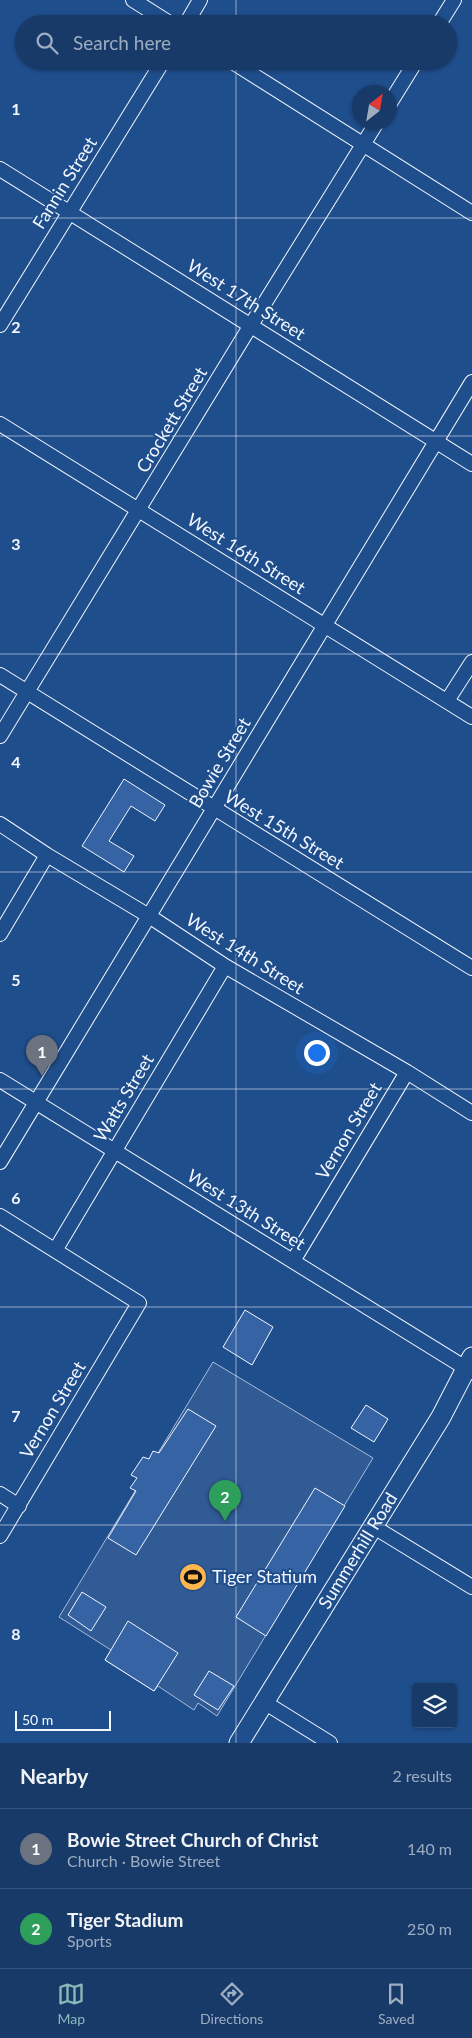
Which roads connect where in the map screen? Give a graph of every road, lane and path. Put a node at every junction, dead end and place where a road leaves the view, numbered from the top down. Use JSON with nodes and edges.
{"nodes":[{"id":1,"x":133,"y":0,"type":"edge"},
{"id":2,"x":200,"y":0,"type":"edge"},
{"id":3,"x":454,"y":0,"type":"edge"},
{"id":4,"x":157,"y":15,"type":"edge"},
{"id":5,"x":191,"y":15,"type":"edge"},
{"id":6,"x":445,"y":15,"type":"edge"},
{"id":7,"x":157,"y":70,"type":"edge"},
{"id":8,"x":245,"y":70,"type":"edge"},
{"id":9,"x":410,"y":70,"type":"edge"},
{"id":10,"x":397,"y":92,"type":"edge"},
{"id":11,"x":372,"y":130,"type":"edge"},
{"id":12,"x":364,"y":145,"type":"junction"},
{"id":13,"x":0,"y":169,"type":"edge"},
{"id":14,"x":70,"y":212,"type":"junction"},
{"id":15,"x":472,"y":213,"type":"edge"},
{"id":16,"x":0,"y":325,"type":"edge"},
{"id":17,"x":251,"y":325,"type":"junction"},
{"id":18,"x":472,"y":382,"type":"edge"},
{"id":19,"x":0,"y":424,"type":"edge"},
{"id":20,"x":436,"y":441,"type":"junction"},
{"id":21,"x":472,"y":464,"type":"edge"},
{"id":22,"x":140,"y":510,"type":"junction"},
{"id":23,"x":325,"y":625,"type":"junction"},
{"id":24,"x":472,"y":662,"type":"edge"},
{"id":25,"x":0,"y":675,"type":"edge"},
{"id":26,"x":28,"y":693,"type":"junction"},
{"id":27,"x":447,"y":701,"type":"junction"},
{"id":28,"x":472,"y":717,"type":"edge"},
{"id":29,"x":0,"y":736,"type":"edge"},
{"id":30,"x":214,"y":809,"type":"junction"},
{"id":31,"x":0,"y":824,"type":"edge"},
{"id":32,"x":47,"y":855,"type":"junction"},
{"id":33,"x":150,"y":916,"type":"junction"},
{"id":34,"x":0,"y":934,"type":"edge"},
{"id":35,"x":225,"y":966,"type":"junction"},
{"id":36,"x":472,"y":968,"type":"edge"},
{"id":37,"x":407,"y":1072,"type":"junction"},
{"id":38,"x":0,"y":1080,"type":"edge"},
{"id":39,"x":36,"y":1102,"type":"junction"},
{"id":40,"x":472,"y":1113,"type":"edge"},
{"id":41,"x":114,"y":1150,"type":"junction"},
{"id":42,"x":0,"y":1162,"type":"edge"},
{"id":43,"x":0,"y":1216,"type":"edge"},
{"id":44,"x":56,"y":1249,"type":"junction"},
{"id":45,"x":293,"y":1261,"type":"junction"},
{"id":46,"x":470,"y":1366,"type":"edge"},
{"id":47,"x":0,"y":1494,"type":"edge"},
{"id":48,"x":19,"y":1506,"type":"junction"},
{"id":49,"x":374,"y":1527,"type":"junction"},
{"id":50,"x":0,"y":1536,"type":"edge"},
{"id":51,"x":472,"y":1588,"type":"edge"},
{"id":52,"x":264,"y":1702,"type":"junction"},
{"id":53,"x":239,"y":1743,"type":"edge"},
{"id":54,"x":330,"y":1743,"type":"edge"}],
"edges":[{"from":1,"to":4,"type":"street"},
{"from":2,"to":5,"type":"street"},
{"from":3,"to":6,"type":"street"},
{"from":7,"to":14,"type":"street","name":"Fannin Street"},
{"from":8,"to":12,"type":"street"},
{"from":9,"to":10,"type":"street"},
{"from":11,"to":12,"type":"street","name":"Crockett Street"},
{"from":12,"to":15,"type":"street"},
{"from":12,"to":17,"type":"street","name":"Crockett Street"},
{"from":13,"to":14,"type":"street","name":"West 17th Street"},
{"from":14,"to":16,"type":"street","name":"Fannin Street"},
{"from":14,"to":17,"type":"street","name":"West 17th Street"},
{"from":17,"to":20,"type":"street","name":"West 17th Street"},
{"from":17,"to":22,"type":"street","name":"Crockett Street"},
{"from":18,"to":20,"type":"street","name":"Bowie Street"},
{"from":19,"to":22,"type":"street","name":"West 16th Street"},
{"from":20,"to":21,"type":"street","name":"West 17th Street"},
{"from":20,"to":23,"type":"street","name":"Bowie Street"},
{"from":22,"to":23,"type":"street","name":"West 16th Street"},
{"from":22,"to":26,"type":"street","name":"Crockett Street"},
{"from":23,"to":27,"type":"street","name":"West 16th Street"},
{"from":23,"to":30,"type":"street","name":"Bowie Street"},
{"from":24,"to":27,"type":"street"},
{"from":25,"to":26,"type":"street","name":"West 15th Street"},
{"from":26,"to":29,"type":"street","name":"Crockett Street"},
{"from":26,"to":30,"type":"street","name":"West 15th Street"},
{"from":27,"to":28,"type":"street","name":"West 16th Street"},
{"from":30,"to":33,"type":"street","name":"Bowie Street"},
{"from":30,"to":36,"type":"street","name":"West 15th Street"},
{"from":31,"to":32,"type":"street","name":"West 14th Street"},
{"from":32,"to":33,"type":"street","name":"West 14th Street"},
{"from":32,"to":34,"type":"street"},
{"from":33,"to":35,"type":"street","name":"West 14th Street"},
{"from":33,"to":39,"type":"street","name":"Bowie Street"},
{"from":35,"to":37,"type":"street","name":"West 14th Street"},
{"from":35,"to":41,"type":"street","name":"Watts Street"},
{"from":37,"to":40,"type":"street","name":"West 14th Street"},
{"from":37,"to":45,"type":"street","name":"Vernon Street"},
{"from":38,"to":39,"type":"street","name":"West 13th Street"},
{"from":39,"to":41,"type":"street","name":"West 13th Street"},
{"from":39,"to":42,"type":"street","name":"Bowie Street"},
{"from":41,"to":44,"type":"street","name":"Watts Street"},
{"from":41,"to":45,"type":"street","name":"West 13th Street"},
{"from":43,"to":44,"type":"street"},
{"from":44,"to":48,"type":"street","name":"Vernon Street"},
{"from":45,"to":46,"type":"street","name":"West 13th Street"},
{"from":46,"to":49,"type":"main road","name":"Summerhill Road"},
{"from":47,"to":48,"type":"street"},
{"from":48,"to":50,"type":"street","name":"Vernon Street"},
{"from":49,"to":51,"type":"street"},
{"from":49,"to":52,"type":"main road","name":"Summerhill Road"},
{"from":52,"to":53,"type":"main road","name":"Summerhill Road"},
{"from":52,"to":54,"type":"street"}]}
